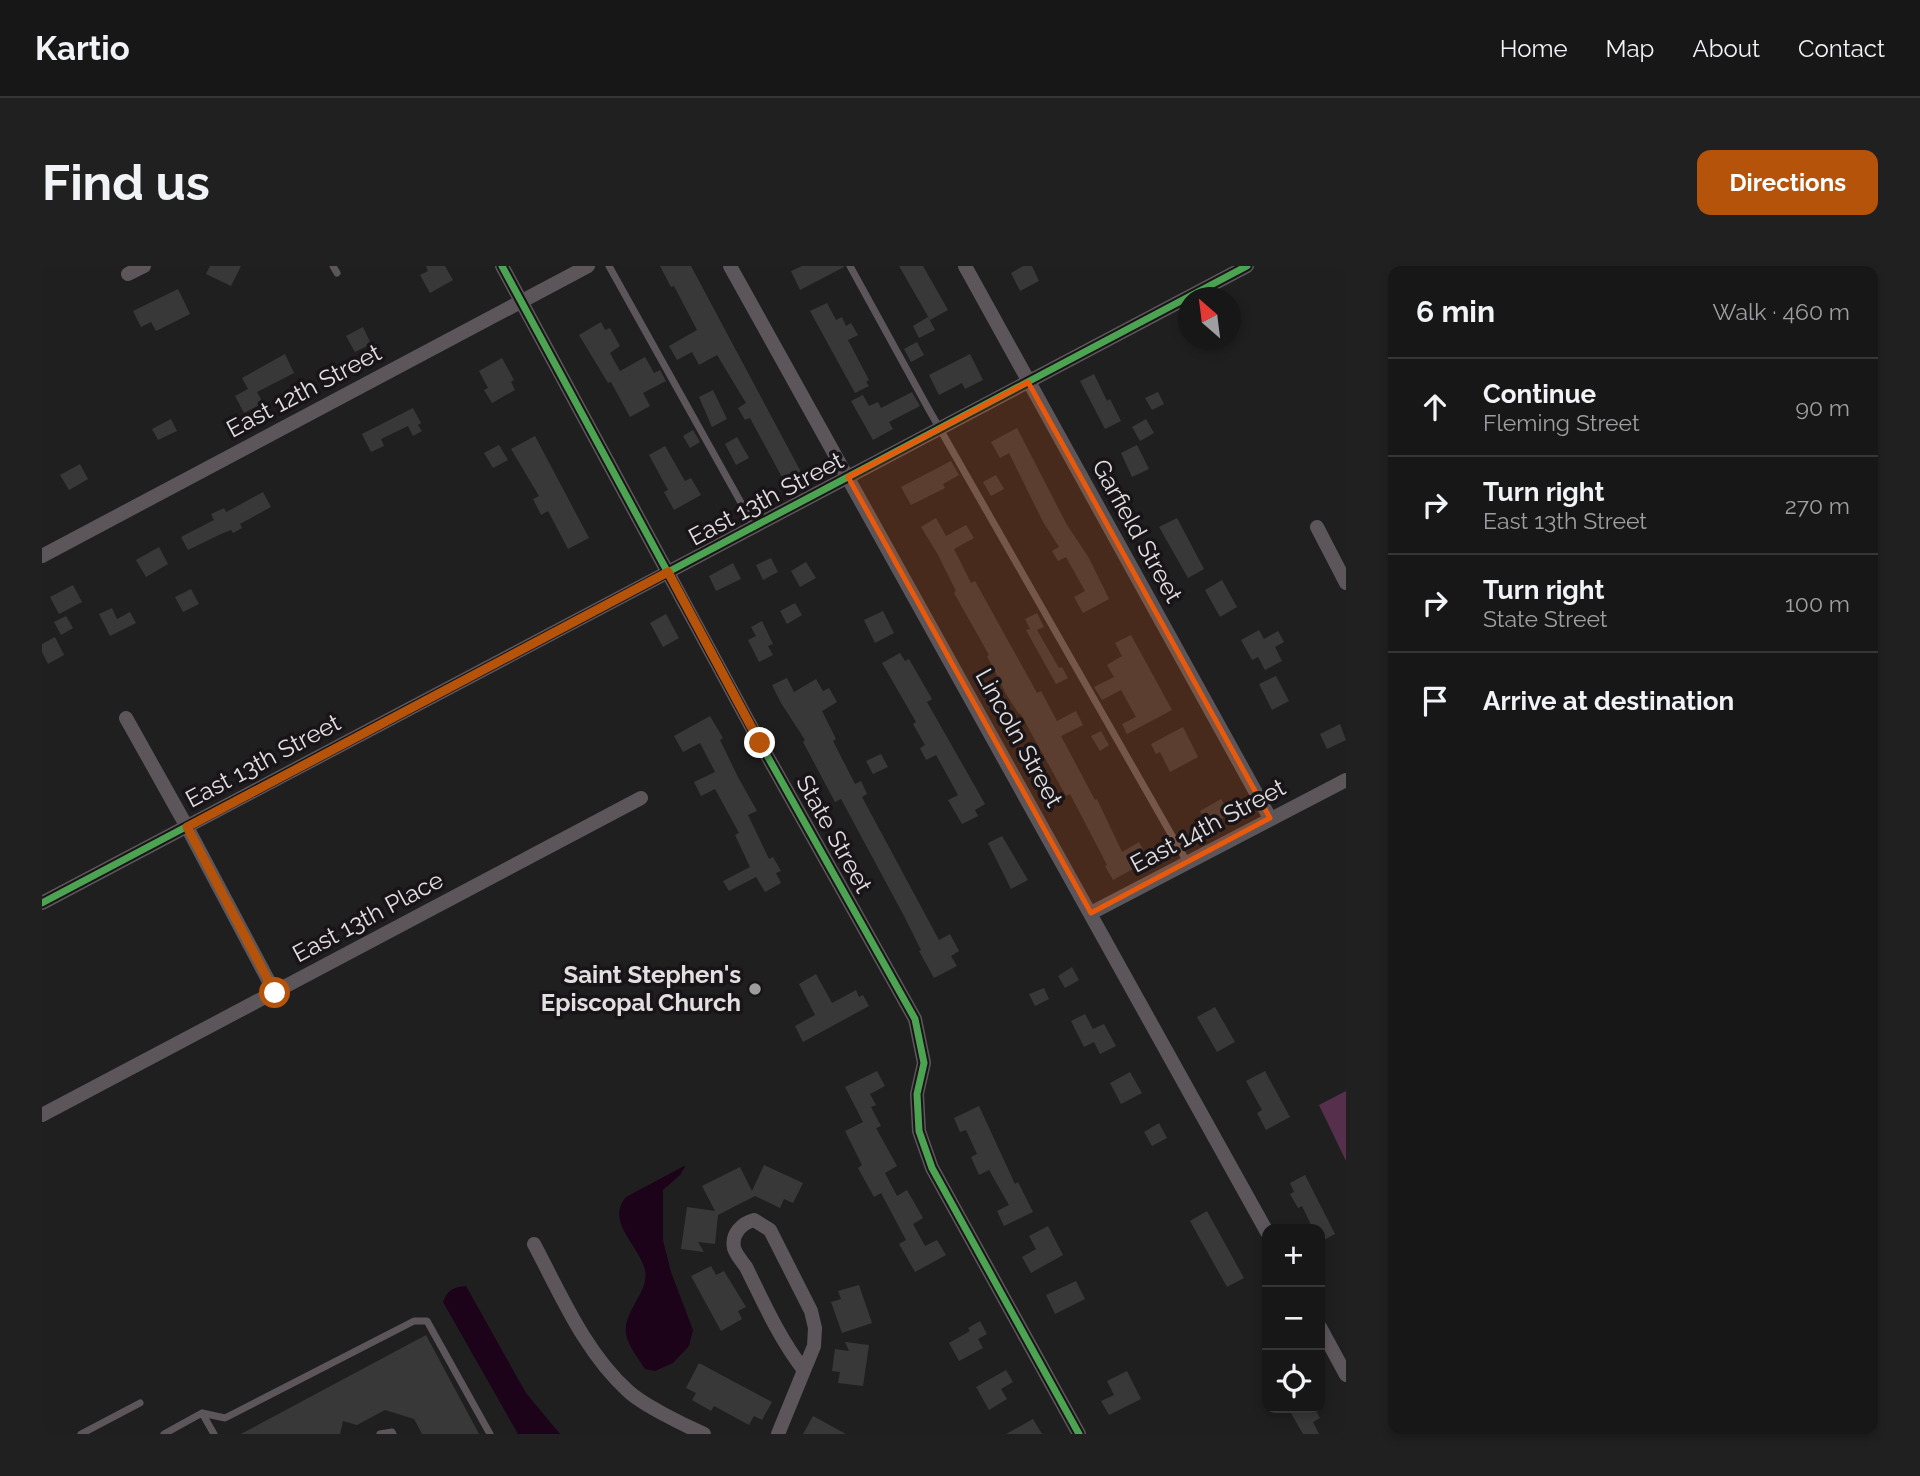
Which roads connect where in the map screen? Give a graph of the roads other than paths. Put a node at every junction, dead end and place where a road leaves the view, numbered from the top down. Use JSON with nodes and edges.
{"nodes":[{"id":1,"x":144,"y":266,"type":"edge"},
{"id":2,"x":502,"y":266,"type":"edge"},
{"id":3,"x":588,"y":266,"type":"edge"},
{"id":4,"x":610,"y":266,"type":"edge"},
{"id":5,"x":730,"y":266,"type":"edge"},
{"id":6,"x":849,"y":266,"type":"edge"},
{"id":7,"x":965,"y":266,"type":"edge"},
{"id":8,"x":1247,"y":266,"type":"edge"},
{"id":9,"x":128,"y":274,"type":"dead end"},
{"id":10,"x":522,"y":301,"type":"junction"},
{"id":11,"x":1028,"y":382,"type":"junction"},
{"id":12,"x":940,"y":428,"type":"junction"},
{"id":13,"x":848,"y":477,"type":"junction"},
{"id":14,"x":754,"y":527,"type":"junction"},
{"id":15,"x":1317,"y":527,"type":"dead end"},
{"id":16,"x":42,"y":556,"type":"edge"},
{"id":17,"x":668,"y":572,"type":"junction"},
{"id":18,"x":1346,"y":583,"type":"edge"},
{"id":19,"x":125,"y":718,"type":"dead end"},
{"id":20,"x":1346,"y":780,"type":"edge"},
{"id":21,"x":641,"y":798,"type":"dead end"},
{"id":22,"x":1270,"y":818,"type":"junction"},
{"id":23,"x":187,"y":827,"type":"junction"},
{"id":24,"x":1187,"y":862,"type":"junction"},
{"id":25,"x":42,"y":903,"type":"edge"},
{"id":26,"x":1091,"y":913,"type":"junction"},
{"id":27,"x":275,"y":993,"type":"junction"},
{"id":28,"x":42,"y":1115,"type":"edge"},
{"id":29,"x":1263,"y":1224,"type":"edge"},
{"id":30,"x":534,"y":1244,"type":"dead end"},
{"id":31,"x":1325,"y":1336,"type":"edge"},
{"id":32,"x":803,"y":1369,"type":"junction"},
{"id":33,"x":1346,"y":1375,"type":"edge"},
{"id":34,"x":140,"y":1403,"type":"dead end"},
{"id":35,"x":202,"y":1413,"type":"junction"},
{"id":36,"x":685,"y":1430,"type":"edge"},
{"id":37,"x":81,"y":1434,"type":"edge"},
{"id":38,"x":164,"y":1434,"type":"edge"},
{"id":39,"x":214,"y":1434,"type":"edge"},
{"id":40,"x":380,"y":1434,"type":"edge"},
{"id":41,"x":393,"y":1434,"type":"edge"},
{"id":42,"x":490,"y":1434,"type":"edge"},
{"id":43,"x":704,"y":1434,"type":"edge"},
{"id":44,"x":778,"y":1434,"type":"edge"},
{"id":45,"x":1079,"y":1434,"type":"edge"}],
"edges":[{"from":1,"to":9,"type":"street"},
{"from":2,"to":10,"type":"street","name":"State Street"},
{"from":3,"to":10,"type":"street","name":"East 12th Street"},
{"from":4,"to":14,"type":"lane"},
{"from":5,"to":13,"type":"street","name":"Lincoln Street"},
{"from":6,"to":12,"type":"lane"},
{"from":7,"to":11,"type":"street","name":"Garfield Street"},
{"from":8,"to":11,"type":"street","name":"East 13th Street"},
{"from":10,"to":16,"type":"street","name":"East 12th Street"},
{"from":10,"to":17,"type":"street","name":"State Street"},
{"from":11,"to":12,"type":"street","name":"East 13th Street"},
{"from":11,"to":22,"type":"street","name":"Garfield Street"},
{"from":12,"to":13,"type":"street","name":"East 13th Street"},
{"from":12,"to":24,"type":"lane"},
{"from":13,"to":14,"type":"street","name":"East 13th Street"},
{"from":13,"to":26,"type":"street","name":"Lincoln Street"},
{"from":14,"to":17,"type":"street","name":"East 13th Street"},
{"from":15,"to":18,"type":"street"},
{"from":17,"to":23,"type":"street","name":"East 13th Street"},
{"from":17,"to":45,"type":"street","name":"State Street"},
{"from":19,"to":23,"type":"street"},
{"from":20,"to":22,"type":"street","name":"East 14th Street"},
{"from":21,"to":27,"type":"street","name":"East 13th Place"},
{"from":22,"to":24,"type":"street","name":"East 14th Street"},
{"from":23,"to":25,"type":"street","name":"East 13th Street"},
{"from":23,"to":27,"type":"street"},
{"from":24,"to":26,"type":"street","name":"East 14th Street"},
{"from":26,"to":29,"type":"street","name":"Lincoln Street"},
{"from":27,"to":28,"type":"street","name":"East 13th Place"},
{"from":30,"to":36,"type":"street"},
{"from":31,"to":33,"type":"street"},
{"from":32,"to":32,"type":"street"},
{"from":32,"to":44,"type":"street"},
{"from":34,"to":37,"type":"lane"},
{"from":35,"to":38,"type":"lane"},
{"from":35,"to":39,"type":"lane"},
{"from":35,"to":42,"type":"lane"},
{"from":36,"to":43,"type":"street"},
{"from":40,"to":41,"type":"lane"}]}
